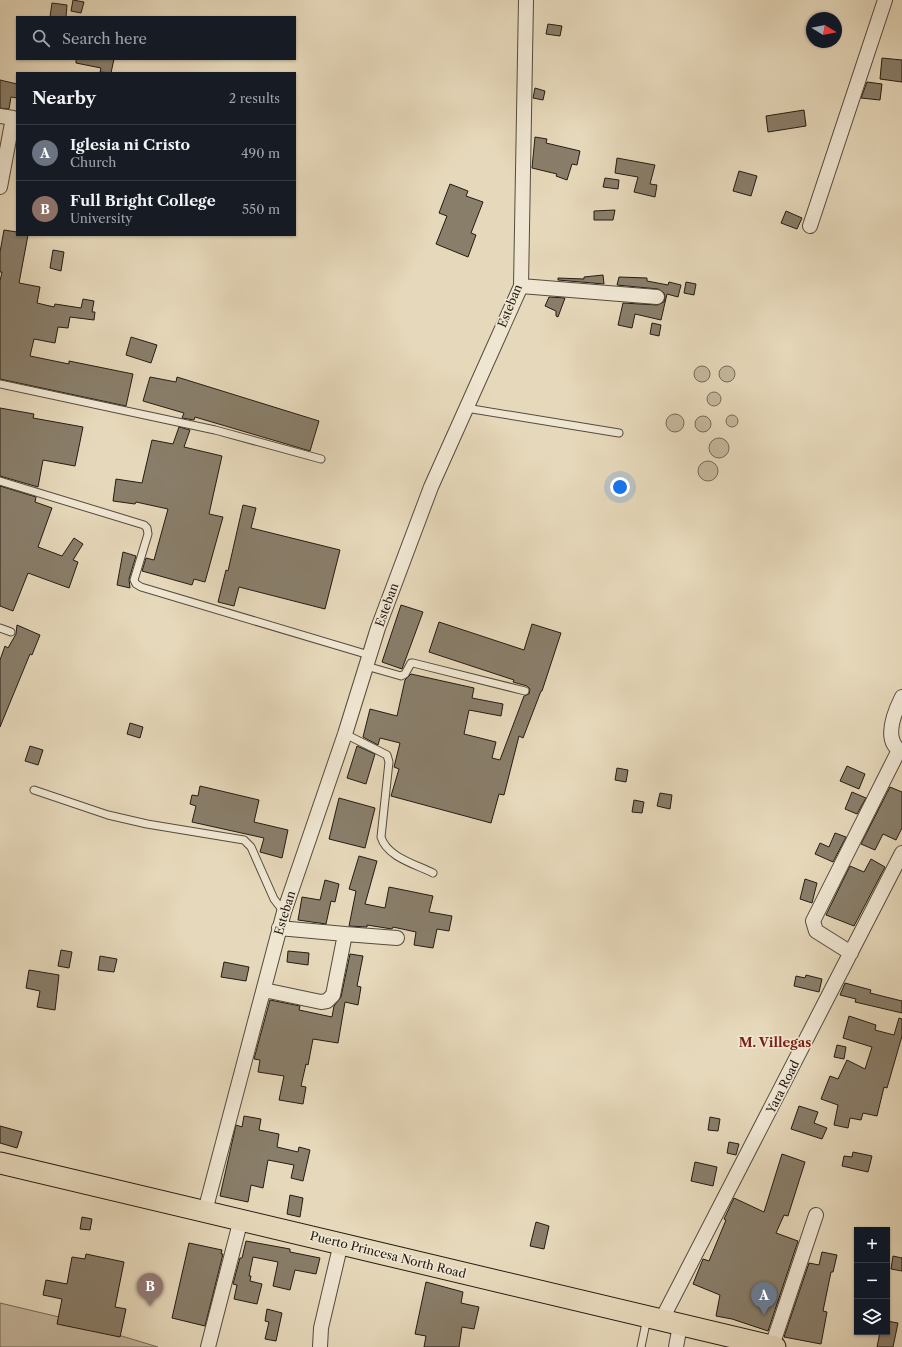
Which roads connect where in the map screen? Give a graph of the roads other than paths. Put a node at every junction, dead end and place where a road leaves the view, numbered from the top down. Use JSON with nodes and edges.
{"nodes":[{"id":1,"x":526,"y":0,"type":"edge"},
{"id":2,"x":885,"y":0,"type":"edge"},
{"id":3,"x":10,"y":117,"type":"edge"},
{"id":4,"x":0,"y":187,"type":"edge"},
{"id":5,"x":810,"y":226,"type":"dead end"},
{"id":6,"x":521,"y":286,"type":"junction"},
{"id":7,"x":657,"y":297,"type":"dead end"},
{"id":8,"x":0,"y":384,"type":"edge"},
{"id":9,"x":466,"y":408,"type":"junction"},
{"id":10,"x":619,"y":433,"type":"dead end"},
{"id":11,"x":321,"y":459,"type":"dead end"},
{"id":12,"x":0,"y":481,"type":"edge"},
{"id":13,"x":0,"y":628,"type":"edge"},
{"id":14,"x":11,"y":632,"type":"dead end"},
{"id":15,"x":368,"y":661,"type":"junction"},
{"id":16,"x":525,"y":692,"type":"dead end"},
{"id":17,"x":902,"y":697,"type":"edge"},
{"id":18,"x":345,"y":734,"type":"junction"},
{"id":19,"x":901,"y":751,"type":"edge"},
{"id":20,"x":34,"y":790,"type":"dead end"},
{"id":21,"x":902,"y":853,"type":"edge"},
{"id":22,"x":432,"y":873,"type":"dead end"},
{"id":23,"x":284,"y":912,"type":"junction"},
{"id":24,"x":279,"y":928,"type":"junction"},
{"id":25,"x":345,"y":934,"type":"junction"},
{"id":26,"x":397,"y":938,"type":"dead end"},
{"id":27,"x":851,"y":953,"type":"junction"},
{"id":28,"x":264,"y":990,"type":"junction"},
{"id":29,"x":0,"y":1163,"type":"edge"},
{"id":30,"x":205,"y":1211,"type":"junction"},
{"id":31,"x":816,"y":1215,"type":"dead end"},
{"id":32,"x":241,"y":1219,"type":"junction"},
{"id":33,"x":341,"y":1243,"type":"junction"},
{"id":34,"x":663,"y":1321,"type":"junction"},
{"id":35,"x":208,"y":1347,"type":"edge"},
{"id":36,"x":320,"y":1347,"type":"edge"},
{"id":37,"x":641,"y":1347,"type":"edge"},
{"id":38,"x":676,"y":1347,"type":"edge"},
{"id":39,"x":774,"y":1347,"type":"edge"}],
"edges":[{"from":1,"to":6,"type":"street","name":"Esteban"},
{"from":2,"to":5,"type":"street"},
{"from":3,"to":4,"type":"street"},
{"from":6,"to":7,"type":"street"},
{"from":6,"to":9,"type":"street","name":"Esteban"},
{"from":8,"to":11,"type":"lane"},
{"from":9,"to":10,"type":"lane"},
{"from":9,"to":15,"type":"street","name":"Esteban"},
{"from":12,"to":15,"type":"lane"},
{"from":13,"to":14,"type":"lane"},
{"from":15,"to":16,"type":"lane"},
{"from":15,"to":18,"type":"street","name":"Esteban"},
{"from":17,"to":19,"type":"street"},
{"from":18,"to":22,"type":"lane"},
{"from":18,"to":23,"type":"street","name":"Esteban"},
{"from":19,"to":27,"type":"street"},
{"from":20,"to":23,"type":"lane"},
{"from":21,"to":27,"type":"street","name":"Yara Road"},
{"from":23,"to":24,"type":"street","name":"Esteban"},
{"from":24,"to":25,"type":"street"},
{"from":24,"to":28,"type":"street","name":"Esteban"},
{"from":25,"to":26,"type":"street"},
{"from":25,"to":28,"type":"street"},
{"from":27,"to":34,"type":"street","name":"Yara Road"},
{"from":28,"to":30,"type":"street","name":"Esteban"},
{"from":29,"to":30,"type":"main road","name":"Puerto Princesa North Road"},
{"from":30,"to":32,"type":"main road","name":"Puerto Princesa North Road"},
{"from":31,"to":39,"type":"street"},
{"from":32,"to":33,"type":"main road","name":"Puerto Princesa North Road"},
{"from":32,"to":35,"type":"street"},
{"from":33,"to":34,"type":"main road","name":"Puerto Princesa North Road"},
{"from":33,"to":36,"type":"street"},
{"from":34,"to":37,"type":"lane"},
{"from":34,"to":38,"type":"street","name":"Yara Road"},
{"from":34,"to":39,"type":"main road","name":"Puerto Princesa North Road"}]}
